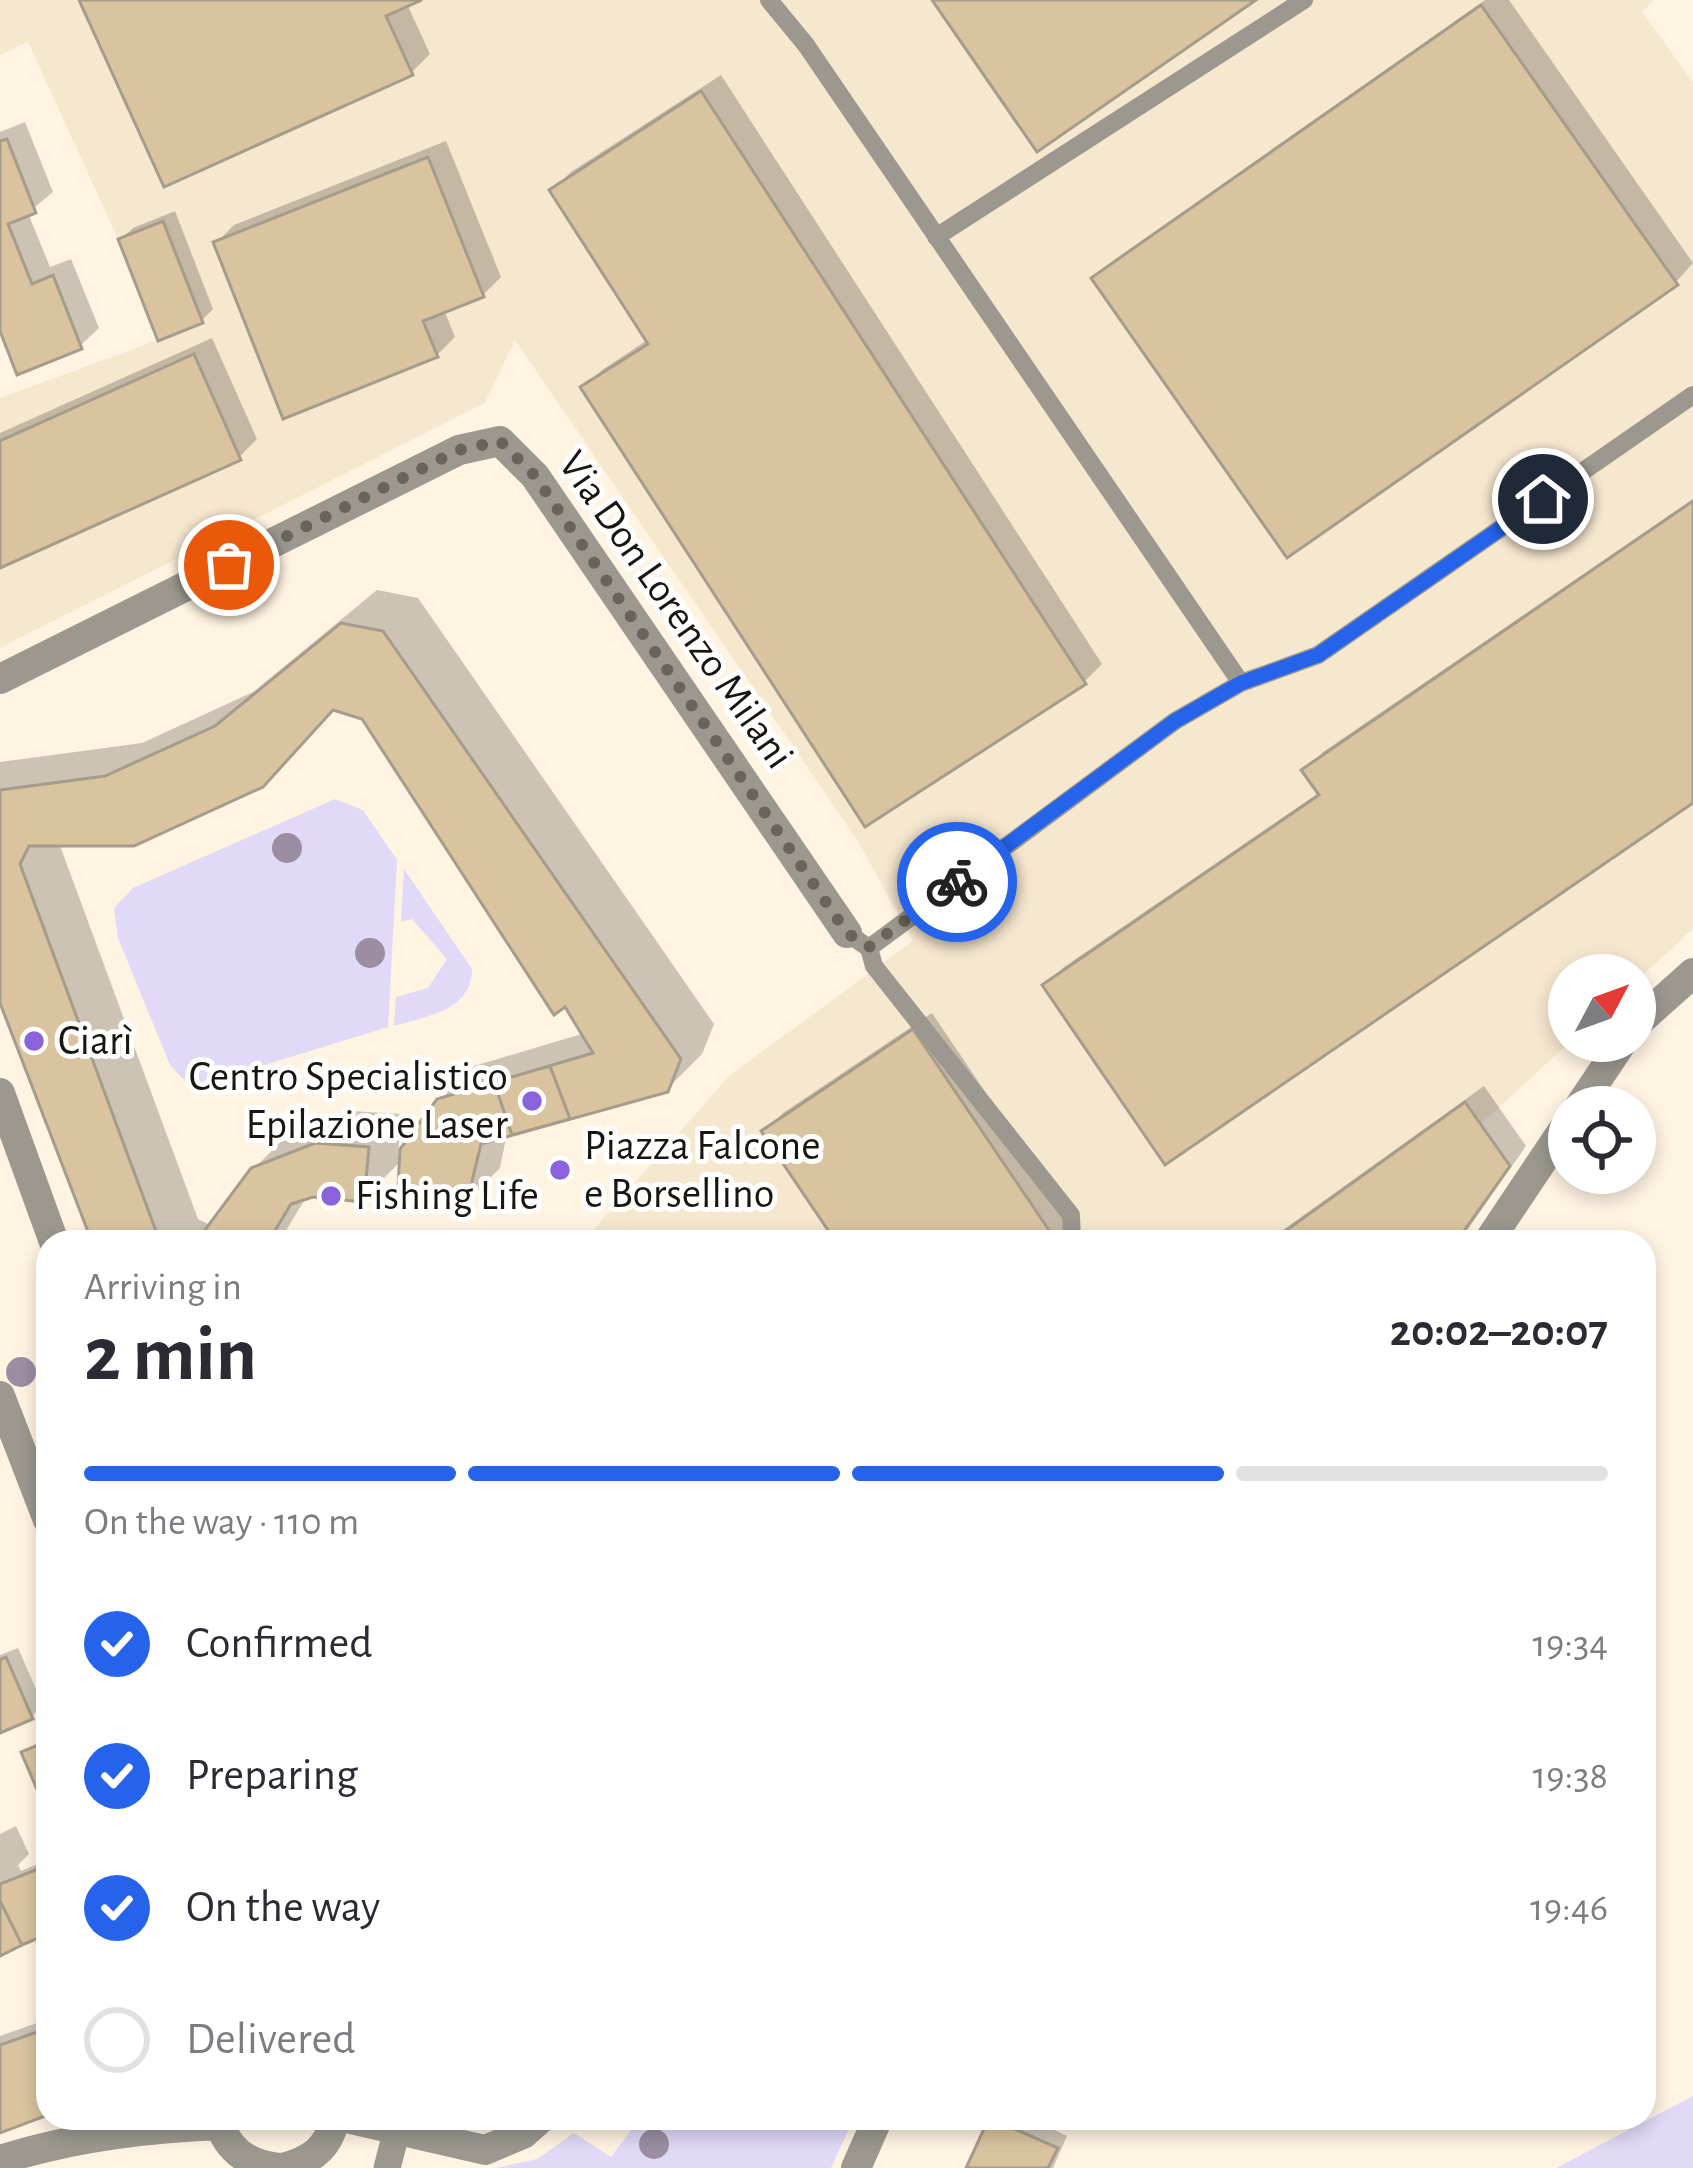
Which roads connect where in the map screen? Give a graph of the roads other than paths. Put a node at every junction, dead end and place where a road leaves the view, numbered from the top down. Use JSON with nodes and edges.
{"nodes":[{"id":1,"x":769,"y":0,"type":"edge"},
{"id":2,"x":1304,"y":0,"type":"edge"},
{"id":3,"x":936,"y":237,"type":"junction"},
{"id":4,"x":1693,"y":395,"type":"edge"},
{"id":5,"x":0,"y":679,"type":"edge"},
{"id":6,"x":1241,"y":683,"type":"junction"},
{"id":7,"x":858,"y":940,"type":"junction"},
{"id":8,"x":1693,"y":973,"type":"edge"},
{"id":9,"x":1656,"y":1006,"type":"edge"},
{"id":10,"x":0,"y":1093,"type":"edge"},
{"id":11,"x":1548,"y":1152,"type":"edge"},
{"id":12,"x":50,"y":1230,"type":"edge"},
{"id":13,"x":1072,"y":1230,"type":"edge"},
{"id":14,"x":1496,"y":1230,"type":"edge"},
{"id":15,"x":0,"y":1396,"type":"edge"},
{"id":16,"x":36,"y":1489,"type":"edge"},
{"id":17,"x":141,"y":2130,"type":"edge"},
{"id":18,"x":223,"y":2130,"type":"edge"},
{"id":19,"x":330,"y":2130,"type":"edge"},
{"id":20,"x":397,"y":2130,"type":"edge"},
{"id":21,"x":416,"y":2130,"type":"edge"},
{"id":22,"x":528,"y":2130,"type":"edge"},
{"id":23,"x":873,"y":2130,"type":"edge"},
{"id":24,"x":0,"y":2160,"type":"edge"},
{"id":25,"x":289,"y":2167,"type":"edge"},
{"id":26,"x":386,"y":2168,"type":"edge"},
{"id":27,"x":856,"y":2168,"type":"edge"}],
"edges":[{"from":1,"to":3,"type":"lane"},
{"from":2,"to":3,"type":"lane"},
{"from":3,"to":6,"type":"lane"},
{"from":4,"to":6,"type":"lane"},
{"from":5,"to":7,"type":"street","name":"Via Don Lorenzo Milani"},
{"from":6,"to":7,"type":"lane"},
{"from":7,"to":13,"type":"lane"},
{"from":8,"to":9,"type":"street"},
{"from":10,"to":12,"type":"street"},
{"from":11,"to":14,"type":"street"},
{"from":15,"to":16,"type":"street"},
{"from":17,"to":24,"type":"street"},
{"from":18,"to":25,"type":"street"},
{"from":19,"to":25,"type":"street"},
{"from":20,"to":26,"type":"street"},
{"from":21,"to":22,"type":"street"},
{"from":23,"to":27,"type":"street"}]}
